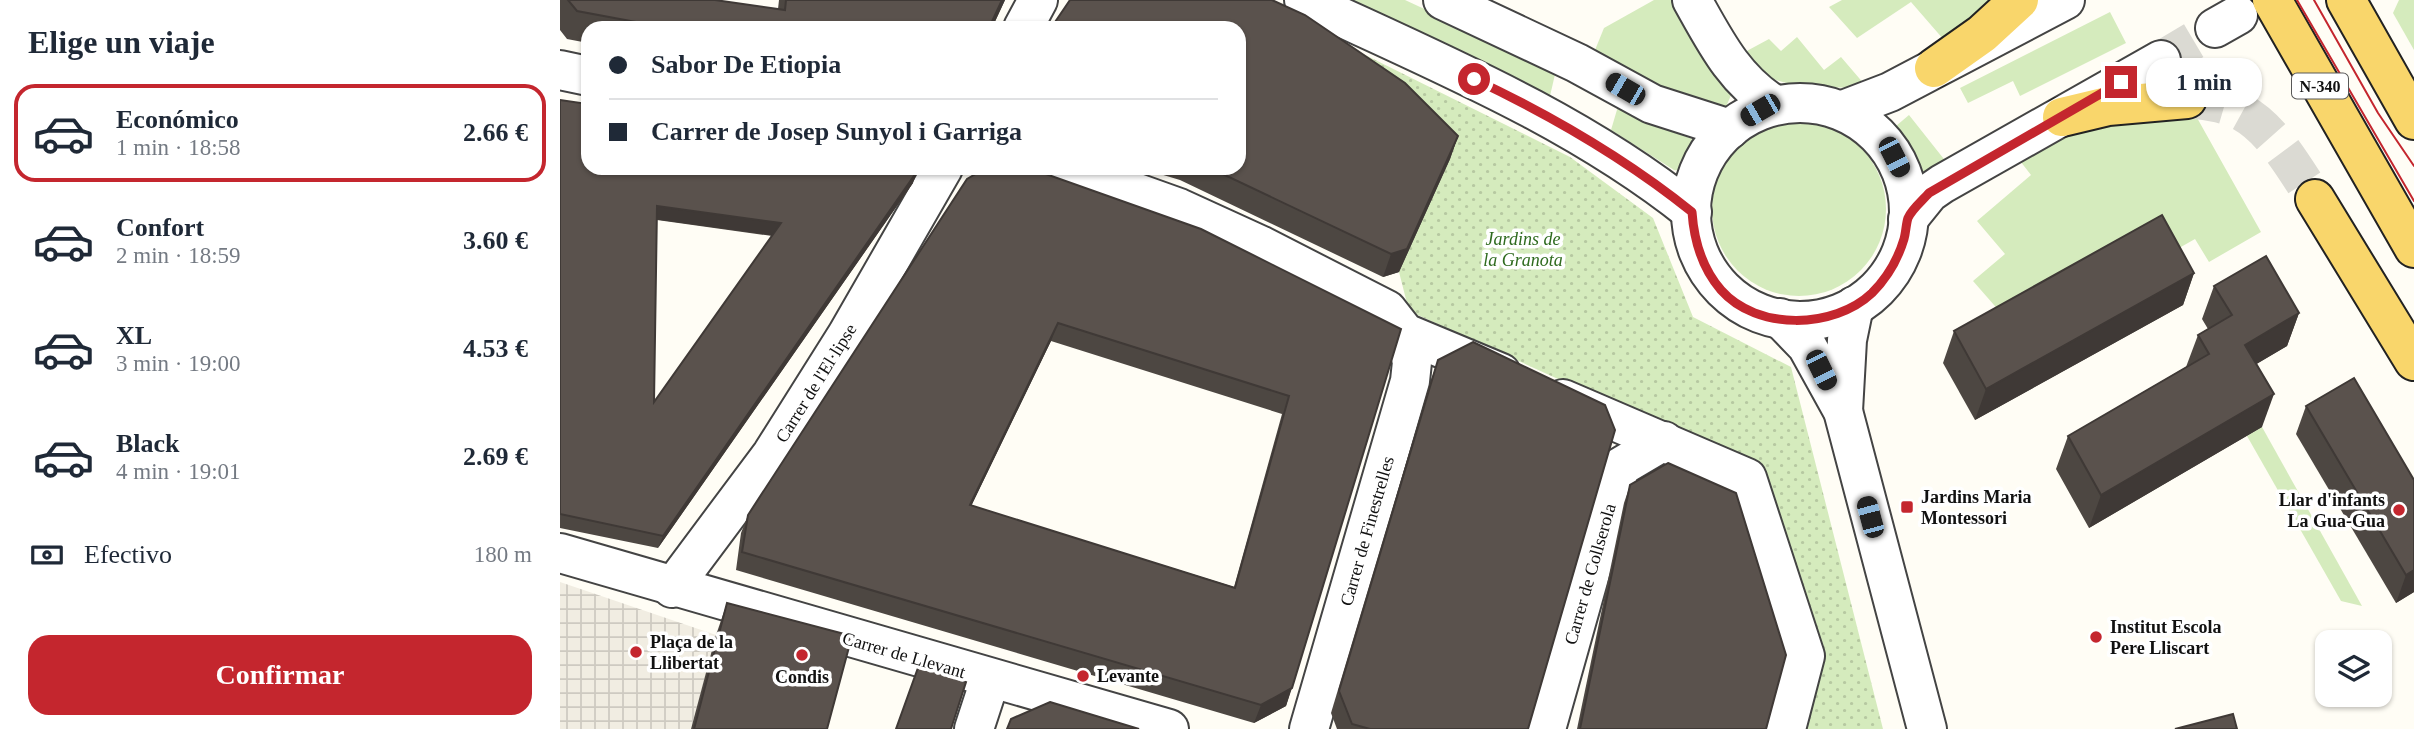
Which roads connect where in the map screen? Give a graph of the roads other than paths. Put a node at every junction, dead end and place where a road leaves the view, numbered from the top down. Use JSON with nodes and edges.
{"nodes":[{"id":1,"x":1038,"y":0,"type":"edge"},
{"id":2,"x":1304,"y":0,"type":"edge"},
{"id":3,"x":1443,"y":0,"type":"edge"},
{"id":4,"x":1692,"y":0,"type":"edge"},
{"id":5,"x":2019,"y":0,"type":"edge"},
{"id":6,"x":2065,"y":0,"type":"edge"},
{"id":7,"x":2346,"y":0,"type":"edge"},
{"id":8,"x":2242,"y":14,"type":"edge"},
{"id":9,"x":1027,"y":21,"type":"edge"},
{"id":10,"x":2161,"y":60,"type":"tunnel mouth"},
{"id":11,"x":1934,"y":68,"type":"junction"},
{"id":12,"x":560,"y":70,"type":"edge"},
{"id":13,"x":581,"y":74,"type":"edge"},
{"id":14,"x":2187,"y":99,"type":"tunnel mouth"},
{"id":15,"x":1775,"y":105,"type":"junction"},
{"id":16,"x":1843,"y":110,"type":"junction"},
{"id":17,"x":2062,"y":117,"type":"junction"},
{"id":18,"x":2414,"y":120,"type":"edge"},
{"id":19,"x":1730,"y":129,"type":"junction"},
{"id":20,"x":939,"y":175,"type":"edge"},
{"id":21,"x":1069,"y":175,"type":"edge"},
{"id":22,"x":2315,"y":199,"type":"tunnel mouth"},
{"id":23,"x":1692,"y":212,"type":"junction"},
{"id":24,"x":1908,"y":219,"type":"junction"},
{"id":25,"x":2414,"y":248,"type":"edge"},
{"id":26,"x":1854,"y":306,"type":"junction"},
{"id":27,"x":1780,"y":318,"type":"junction"},
{"id":28,"x":1405,"y":332,"type":"junction"},
{"id":29,"x":2414,"y":361,"type":"edge"},
{"id":30,"x":1843,"y":411,"type":"junction"},
{"id":31,"x":1664,"y":441,"type":"junction"},
{"id":32,"x":560,"y":553,"type":"edge"},
{"id":33,"x":673,"y":587,"type":"junction"},
{"id":34,"x":990,"y":680,"type":"junction"},
{"id":35,"x":974,"y":729,"type":"edge"},
{"id":36,"x":1169,"y":729,"type":"edge"},
{"id":37,"x":1309,"y":729,"type":"edge"},
{"id":38,"x":1546,"y":729,"type":"edge"},
{"id":39,"x":1786,"y":729,"type":"edge"},
{"id":40,"x":1927,"y":729,"type":"edge"}],
"edges":[{"from":1,"to":9,"type":"street"},
{"from":2,"to":23,"type":"street"},
{"from":3,"to":19,"type":"street"},
{"from":4,"to":15,"type":"street"},
{"from":5,"to":11,"type":"main road"},
{"from":6,"to":11,"type":"street"},
{"from":7,"to":18,"type":"main road"},
{"from":8,"to":25,"type":"main road","number":"N-340"},
{"from":10,"to":17,"type":"street"},
{"from":11,"to":16,"type":"street"},
{"from":12,"to":13,"type":"street"},
{"from":14,"to":17,"type":"main road"},
{"from":15,"to":16,"type":"street"},
{"from":15,"to":19,"type":"street"},
{"from":16,"to":24,"type":"street"},
{"from":17,"to":24,"type":"street"},
{"from":19,"to":23,"type":"street"},
{"from":20,"to":33,"type":"street","name":"Carrer de l'El·lipse"},
{"from":21,"to":28,"type":"street"},
{"from":22,"to":29,"type":"main road"},
{"from":23,"to":27,"type":"street"},
{"from":24,"to":26,"type":"street"},
{"from":26,"to":27,"type":"street"},
{"from":26,"to":30,"type":"street"},
{"from":27,"to":30,"type":"street"},
{"from":28,"to":31,"type":"street"},
{"from":28,"to":37,"type":"street","name":"Carrer de Finestrelles"},
{"from":30,"to":40,"type":"street"},
{"from":31,"to":38,"type":"street","name":"Carrer de Collserola"},
{"from":31,"to":39,"type":"street"},
{"from":32,"to":33,"type":"street","name":"Carrer de Llevant"},
{"from":33,"to":34,"type":"street","name":"Carrer de Llevant"},
{"from":34,"to":35,"type":"street"},
{"from":34,"to":36,"type":"street","name":"Carrer de Llevant"}]}
